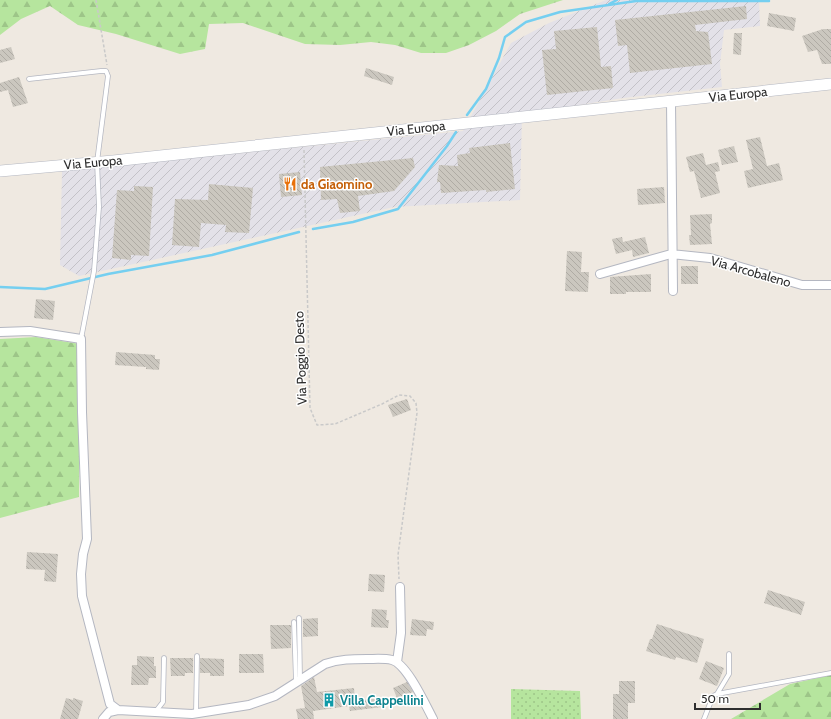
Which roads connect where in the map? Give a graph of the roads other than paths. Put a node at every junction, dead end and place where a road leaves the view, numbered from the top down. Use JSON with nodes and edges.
{"nodes":[{"id":1,"x":29,"y":79,"type":"dead end"},
{"id":2,"x":831,"y":84,"type":"edge"},
{"id":3,"x":671,"y":102,"type":"junction"},
{"id":4,"x":97,"y":162,"type":"junction"},
{"id":5,"x":0,"y":171,"type":"edge"},
{"id":6,"x":671,"y":254,"type":"junction"},
{"id":7,"x":600,"y":274,"type":"dead end"},
{"id":8,"x":831,"y":285,"type":"edge"},
{"id":9,"x":673,"y":291,"type":"dead end"},
{"id":10,"x":0,"y":332,"type":"edge"},
{"id":11,"x":82,"y":339,"type":"junction"},
{"id":12,"x":400,"y":587,"type":"road end"},
{"id":13,"x":299,"y":618,"type":"dead end"},
{"id":14,"x":294,"y":622,"type":"dead end"},
{"id":15,"x":729,"y":654,"type":"dead end"},
{"id":16,"x":197,"y":656,"type":"dead end"},
{"id":17,"x":164,"y":658,"type":"dead end"},
{"id":18,"x":397,"y":662,"type":"junction"},
{"id":19,"x":831,"y":673,"type":"edge"},
{"id":20,"x":298,"y":681,"type":"junction"},
{"id":21,"x":717,"y":694,"type":"junction"},
{"id":22,"x":118,"y":710,"type":"junction"},
{"id":23,"x":156,"y":712,"type":"junction"},
{"id":24,"x":196,"y":713,"type":"junction"},
{"id":25,"x":103,"y":719,"type":"edge"},
{"id":26,"x":433,"y":719,"type":"edge"},
{"id":27,"x":704,"y":719,"type":"edge"}],
"edges":[{"from":1,"to":4,"type":"lane"},
{"from":2,"to":3,"type":"main road","name":"Via Europa"},
{"from":3,"to":4,"type":"main road","name":"Via Europa"},
{"from":3,"to":6,"type":"street"},
{"from":4,"to":5,"type":"main road","name":"Via Europa"},
{"from":4,"to":11,"type":"lane"},
{"from":6,"to":7,"type":"street","name":"Via Arcobaleno"},
{"from":6,"to":8,"type":"street","name":"Via Arcobaleno"},
{"from":6,"to":9,"type":"street"},
{"from":10,"to":11,"type":"street"},
{"from":11,"to":22,"type":"street"},
{"from":12,"to":18,"type":"street"},
{"from":13,"to":20,"type":"lane"},
{"from":14,"to":20,"type":"lane"},
{"from":15,"to":21,"type":"lane"},
{"from":16,"to":24,"type":"lane"},
{"from":17,"to":23,"type":"lane"},
{"from":18,"to":20,"type":"street"},
{"from":18,"to":26,"type":"street"},
{"from":19,"to":21,"type":"lane"},
{"from":20,"to":24,"type":"street"},
{"from":21,"to":27,"type":"lane"},
{"from":22,"to":23,"type":"street"},
{"from":22,"to":25,"type":"street"},
{"from":23,"to":24,"type":"street"}]}
